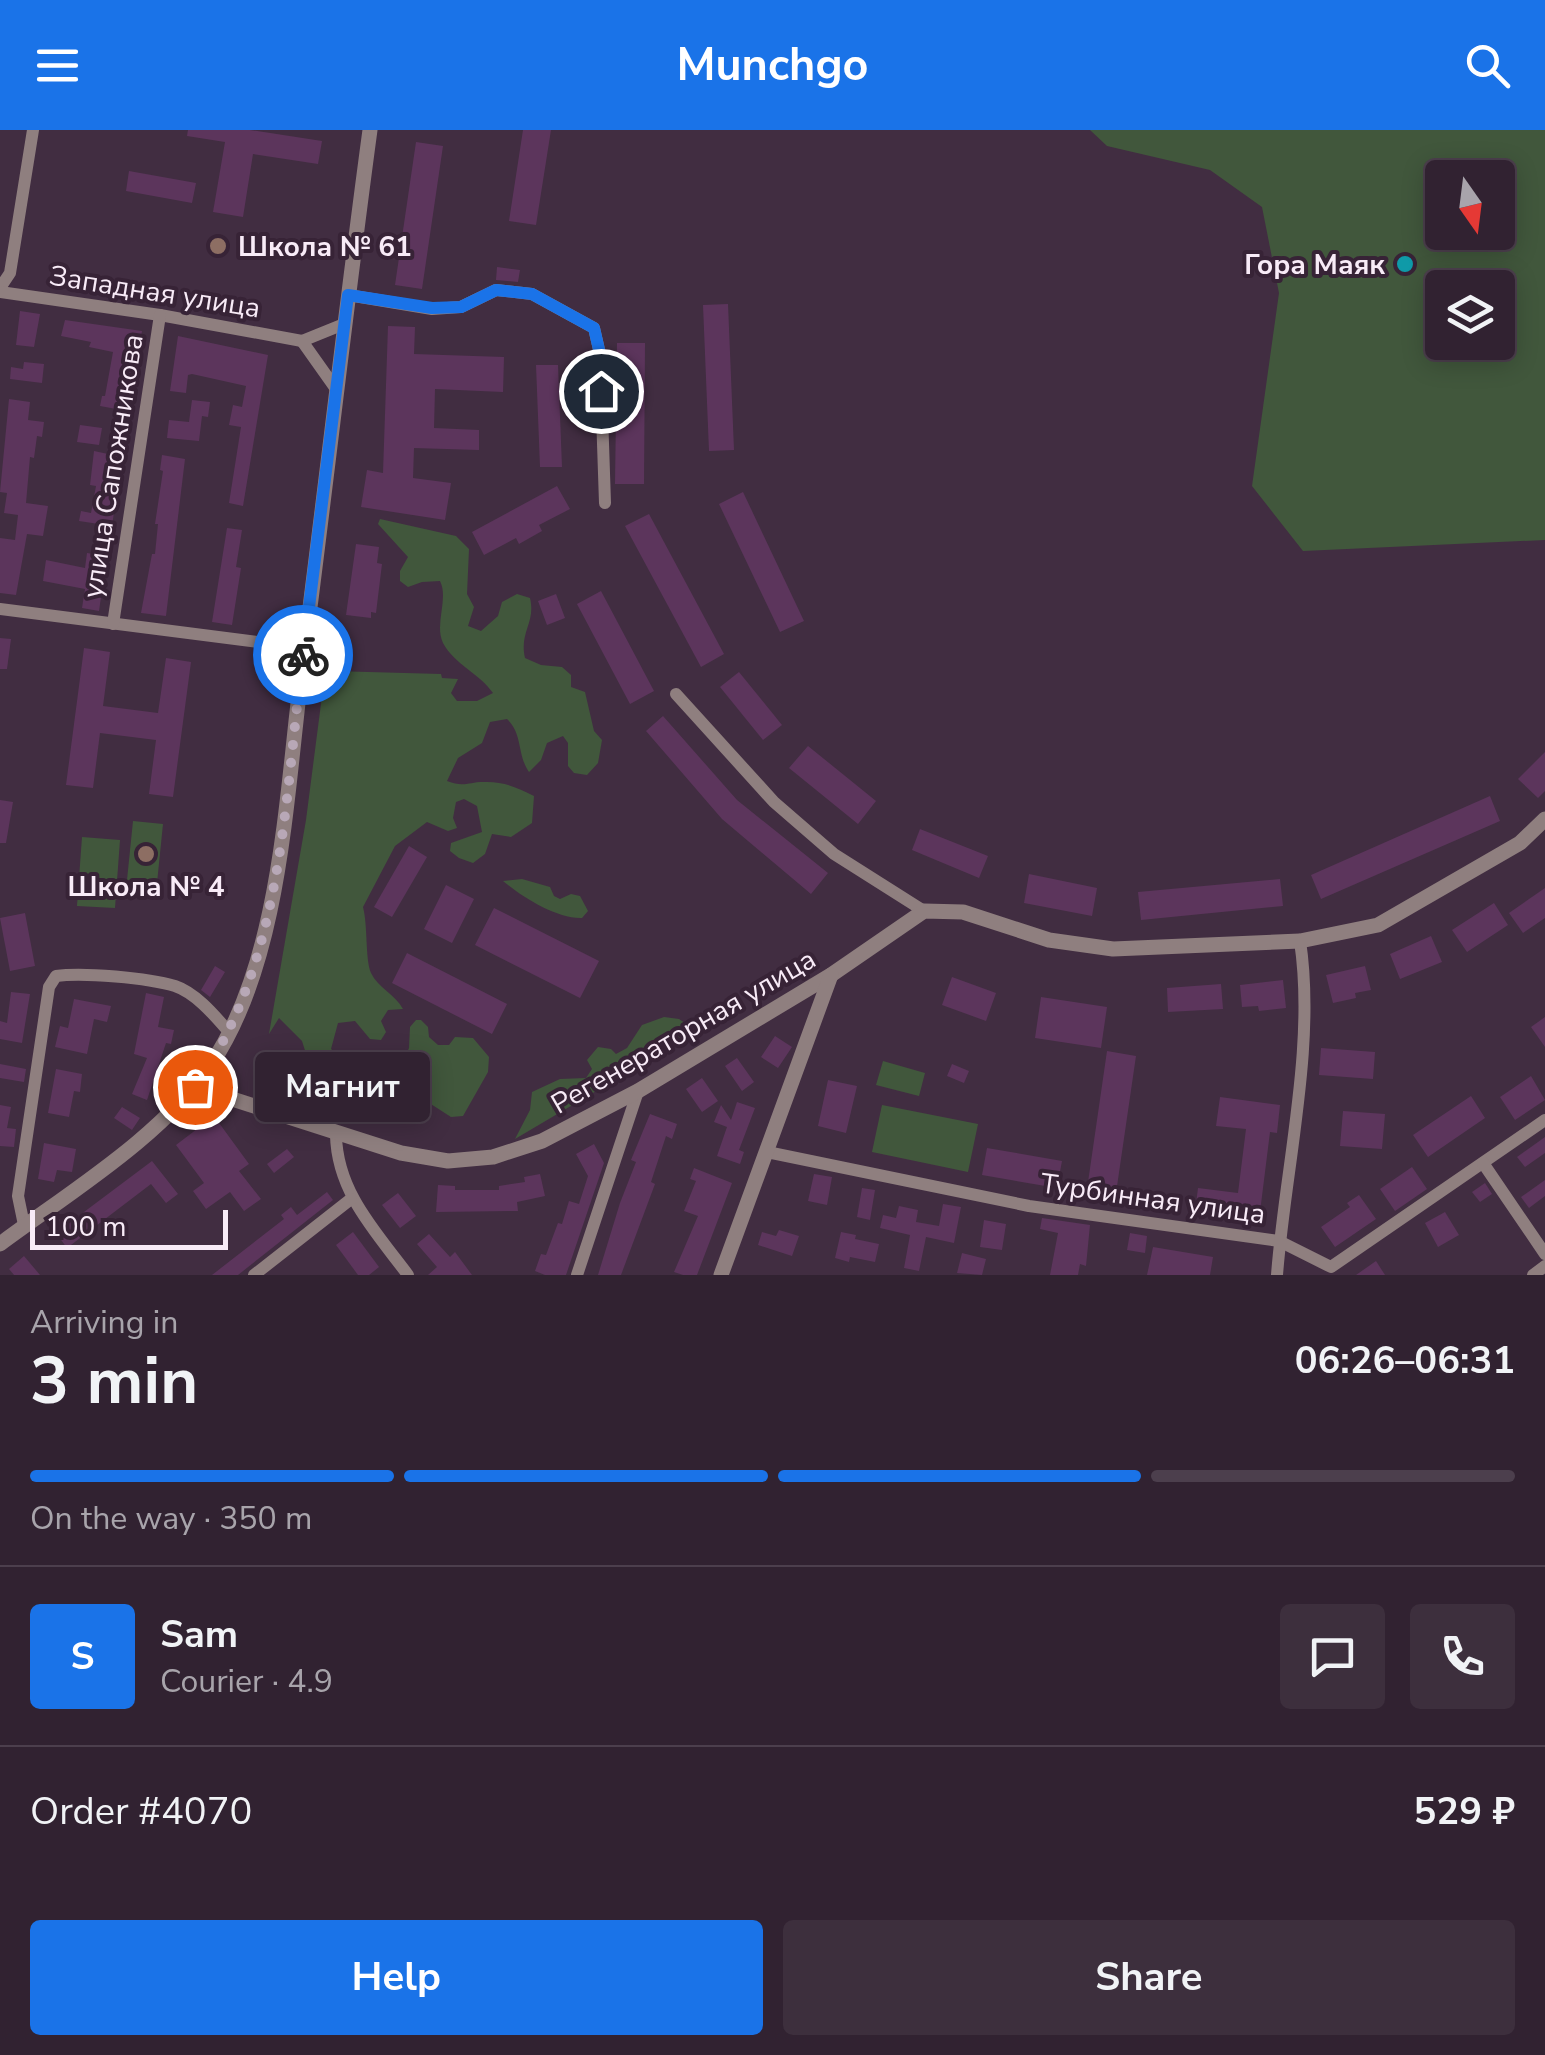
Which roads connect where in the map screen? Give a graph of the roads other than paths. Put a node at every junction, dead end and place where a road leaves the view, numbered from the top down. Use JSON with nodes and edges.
{"nodes":[{"id":1,"x":33,"y":130,"type":"edge"},
{"id":2,"x":370,"y":130,"type":"edge"},
{"id":3,"x":0,"y":290,"type":"edge"},
{"id":4,"x":348,"y":295,"type":"junction"},
{"id":5,"x":160,"y":315,"type":"junction"},
{"id":6,"x":344,"y":324,"type":"junction"},
{"id":7,"x":302,"y":341,"type":"junction"},
{"id":8,"x":336,"y":389,"type":"junction"},
{"id":9,"x":605,"y":504,"type":"dead end"},
{"id":10,"x":0,"y":609,"type":"edge"},
{"id":11,"x":114,"y":624,"type":"junction"},
{"id":12,"x":304,"y":648,"type":"junction"},
{"id":13,"x":676,"y":694,"type":"dead end"},
{"id":14,"x":1545,"y":819,"type":"edge"},
{"id":15,"x":924,"y":911,"type":"junction"},
{"id":16,"x":1300,"y":941,"type":"junction"},
{"id":17,"x":831,"y":975,"type":"junction"},
{"id":18,"x":229,"y":1032,"type":"junction"},
{"id":19,"x":195,"y":1087,"type":"junction"},
{"id":20,"x":638,"y":1092,"type":"junction"},
{"id":21,"x":1545,"y":1120,"type":"edge"},
{"id":22,"x":336,"y":1135,"type":"junction"},
{"id":23,"x":767,"y":1152,"type":"junction"},
{"id":24,"x":1483,"y":1164,"type":"junction"},
{"id":25,"x":352,"y":1200,"type":"junction"},
{"id":26,"x":24,"y":1226,"type":"junction"},
{"id":27,"x":1280,"y":1241,"type":"junction"},
{"id":28,"x":0,"y":1244,"type":"edge"},
{"id":29,"x":1545,"y":1254,"type":"edge"},
{"id":30,"x":1545,"y":1266,"type":"edge"},
{"id":31,"x":1334,"y":1271,"type":"edge"},
{"id":32,"x":254,"y":1275,"type":"edge"},
{"id":33,"x":408,"y":1275,"type":"edge"},
{"id":34,"x":578,"y":1275,"type":"edge"},
{"id":35,"x":721,"y":1275,"type":"edge"},
{"id":36,"x":1277,"y":1275,"type":"edge"},
{"id":37,"x":1533,"y":1275,"type":"edge"}],
"edges":[{"from":1,"to":3,"type":"street"},
{"from":2,"to":4,"type":"street"},
{"from":3,"to":5,"type":"street","name":"Западная улица"},
{"from":4,"to":6,"type":"street"},
{"from":4,"to":9,"type":"street"},
{"from":5,"to":7,"type":"street","name":"Западная улица"},
{"from":5,"to":11,"type":"street","name":"улица Сапожникова"},
{"from":6,"to":7,"type":"street"},
{"from":6,"to":8,"type":"street"},
{"from":7,"to":8,"type":"street"},
{"from":8,"to":12,"type":"street"},
{"from":10,"to":11,"type":"street"},
{"from":11,"to":12,"type":"street"},
{"from":12,"to":18,"type":"street"},
{"from":13,"to":15,"type":"street"},
{"from":14,"to":16,"type":"street"},
{"from":15,"to":16,"type":"street"},
{"from":15,"to":17,"type":"street","name":"Регенераторная улица"},
{"from":16,"to":27,"type":"street"},
{"from":17,"to":20,"type":"street","name":"Регенераторная улица"},
{"from":17,"to":23,"type":"street"},
{"from":18,"to":19,"type":"street"},
{"from":18,"to":26,"type":"street"},
{"from":19,"to":22,"type":"street","name":"Регенераторная улица"},
{"from":19,"to":26,"type":"street"},
{"from":20,"to":22,"type":"street","name":"Регенераторная улица"},
{"from":20,"to":34,"type":"street"},
{"from":21,"to":24,"type":"street","name":"Турбинная улица"},
{"from":22,"to":25,"type":"street"},
{"from":23,"to":27,"type":"street","name":"Турбинная улица"},
{"from":23,"to":35,"type":"street"},
{"from":24,"to":29,"type":"street"},
{"from":24,"to":31,"type":"street","name":"Турбинная улица"},
{"from":25,"to":32,"type":"street"},
{"from":25,"to":33,"type":"street"},
{"from":26,"to":28,"type":"street"},
{"from":27,"to":31,"type":"street","name":"Турбинная улица"},
{"from":27,"to":36,"type":"street"},
{"from":30,"to":37,"type":"street"}]}
